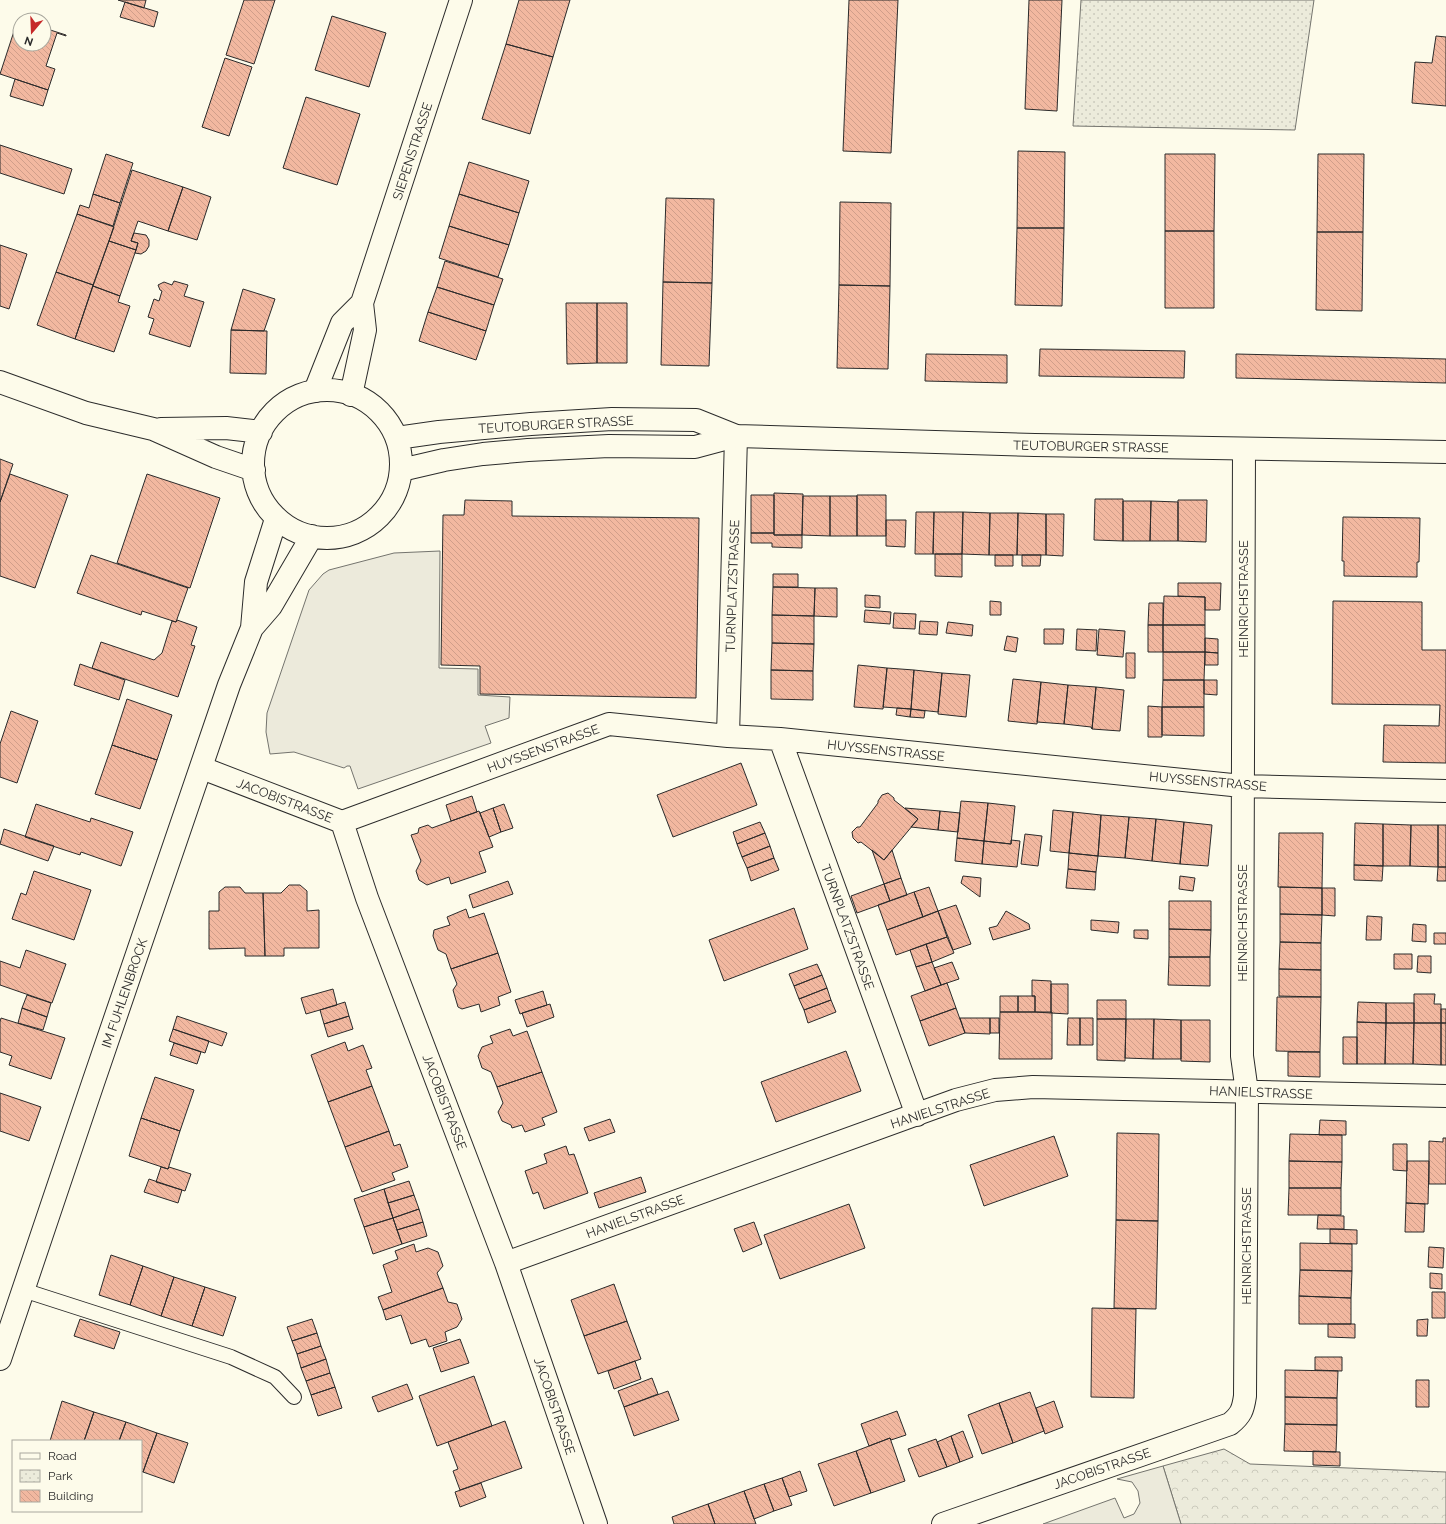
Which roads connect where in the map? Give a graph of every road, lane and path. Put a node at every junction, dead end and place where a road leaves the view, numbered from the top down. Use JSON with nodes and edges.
{"nodes":[{"id":1,"x":461,"y":0,"type":"edge"},
{"id":2,"x":362,"y":303,"type":"junction"},
{"id":3,"x":0,"y":382,"type":"edge"},
{"id":4,"x":315,"y":391,"type":"junction"},
{"id":5,"x":351,"y":395,"type":"junction"},
{"id":6,"x":153,"y":429,"type":"junction"},
{"id":7,"x":261,"y":432,"type":"junction"},
{"id":8,"x":736,"y":436,"type":"junction"},
{"id":9,"x":397,"y":438,"type":"junction"},
{"id":10,"x":1244,"y":449,"type":"junction"},
{"id":11,"x":1446,"y":452,"type":"edge"},
{"id":12,"x":254,"y":470,"type":"junction"},
{"id":13,"x":401,"y":470,"type":"junction"},
{"id":14,"x":276,"y":519,"type":"junction"},
{"id":15,"x":312,"y":536,"type":"junction"},
{"id":16,"x":252,"y":628,"type":"junction"},
{"id":17,"x":728,"y":736,"type":"junction"},
{"id":18,"x":780,"y":739,"type":"junction"},
{"id":19,"x":202,"y":768,"type":"junction"},
{"id":20,"x":1242,"y":786,"type":"junction"},
{"id":21,"x":1446,"y":791,"type":"edge"},
{"id":22,"x":342,"y":822,"type":"junction"},
{"id":23,"x":1247,"y":1092,"type":"junction"},
{"id":24,"x":1446,"y":1096,"type":"edge"},
{"id":25,"x":916,"y":1114,"type":"junction"},
{"id":26,"x":506,"y":1263,"type":"junction"},
{"id":27,"x":23,"y":1290,"type":"junction"},
{"id":28,"x":0,"y":1359,"type":"edge"},
{"id":29,"x":294,"y":1396,"type":"dead end"},
{"id":30,"x":1245,"y":1396,"type":"joint"},
{"id":31,"x":596,"y":1524,"type":"edge"},
{"id":32,"x":943,"y":1524,"type":"edge"}],
"edges":[{"from":1,"to":2,"type":"street","name":"SIEPENSTRASSE"},
{"from":2,"to":4,"type":"street","name":"SIEPENSTRASSE"},
{"from":2,"to":5,"type":"street","name":"SIEPENSTRASSE"},
{"from":3,"to":6,"type":"street"},
{"from":4,"to":5,"type":"street"},
{"from":4,"to":7,"type":"street"},
{"from":5,"to":9,"type":"street"},
{"from":6,"to":7,"type":"street"},
{"from":6,"to":12,"type":"street"},
{"from":7,"to":12,"type":"street"},
{"from":8,"to":9,"type":"street","name":"TEUTOBURGER STRASSE"},
{"from":8,"to":10,"type":"street","name":"TEUTOBURGER STRASSE"},
{"from":8,"to":13,"type":"street","name":"TEUTOBURGER STRASSE"},
{"from":8,"to":17,"type":"street","name":"TURNPLATZSTRASSE"},
{"from":9,"to":13,"type":"street"},
{"from":10,"to":11,"type":"street","name":"TEUTOBURGER STRASSE"},
{"from":10,"to":20,"type":"street","name":"HEINRICHSTRASSE"},
{"from":12,"to":14,"type":"street"},
{"from":13,"to":15,"type":"street"},
{"from":14,"to":15,"type":"street"},
{"from":14,"to":16,"type":"street","name":"IM FUHLENBROCK"},
{"from":15,"to":16,"type":"street","name":"IM FUHLENBROCK"},
{"from":16,"to":19,"type":"street","name":"IM FUHLENBROCK"},
{"from":17,"to":18,"type":"street","name":"HUYSSENSTRASSE"},
{"from":17,"to":22,"type":"street","name":"HUYSSENSTRASSE"},
{"from":18,"to":20,"type":"street","name":"HUYSSENSTRASSE"},
{"from":18,"to":25,"type":"street","name":"TURNPLATZSTRASSE"},
{"from":19,"to":22,"type":"street","name":"JACOBISTRASSE"},
{"from":19,"to":27,"type":"street","name":"IM FUHLENBROCK"},
{"from":20,"to":21,"type":"street","name":"HUYSSENSTRASSE"},
{"from":20,"to":23,"type":"street","name":"HEINRICHSTRASSE"},
{"from":22,"to":26,"type":"street","name":"JACOBISTRASSE"},
{"from":23,"to":24,"type":"street","name":"HANIELSTRASSE"},
{"from":23,"to":25,"type":"street","name":"HANIELSTRASSE"},
{"from":23,"to":30,"type":"street","name":"HEINRICHSTRASSE"},
{"from":25,"to":26,"type":"street","name":"HANIELSTRASSE"},
{"from":26,"to":31,"type":"street","name":"JACOBISTRASSE"},
{"from":27,"to":28,"type":"street","name":"IM FUHLENBROCK"},
{"from":27,"to":29,"type":"lane"},
{"from":30,"to":32,"type":"street","name":"JACOBISTRASSE"}]}
